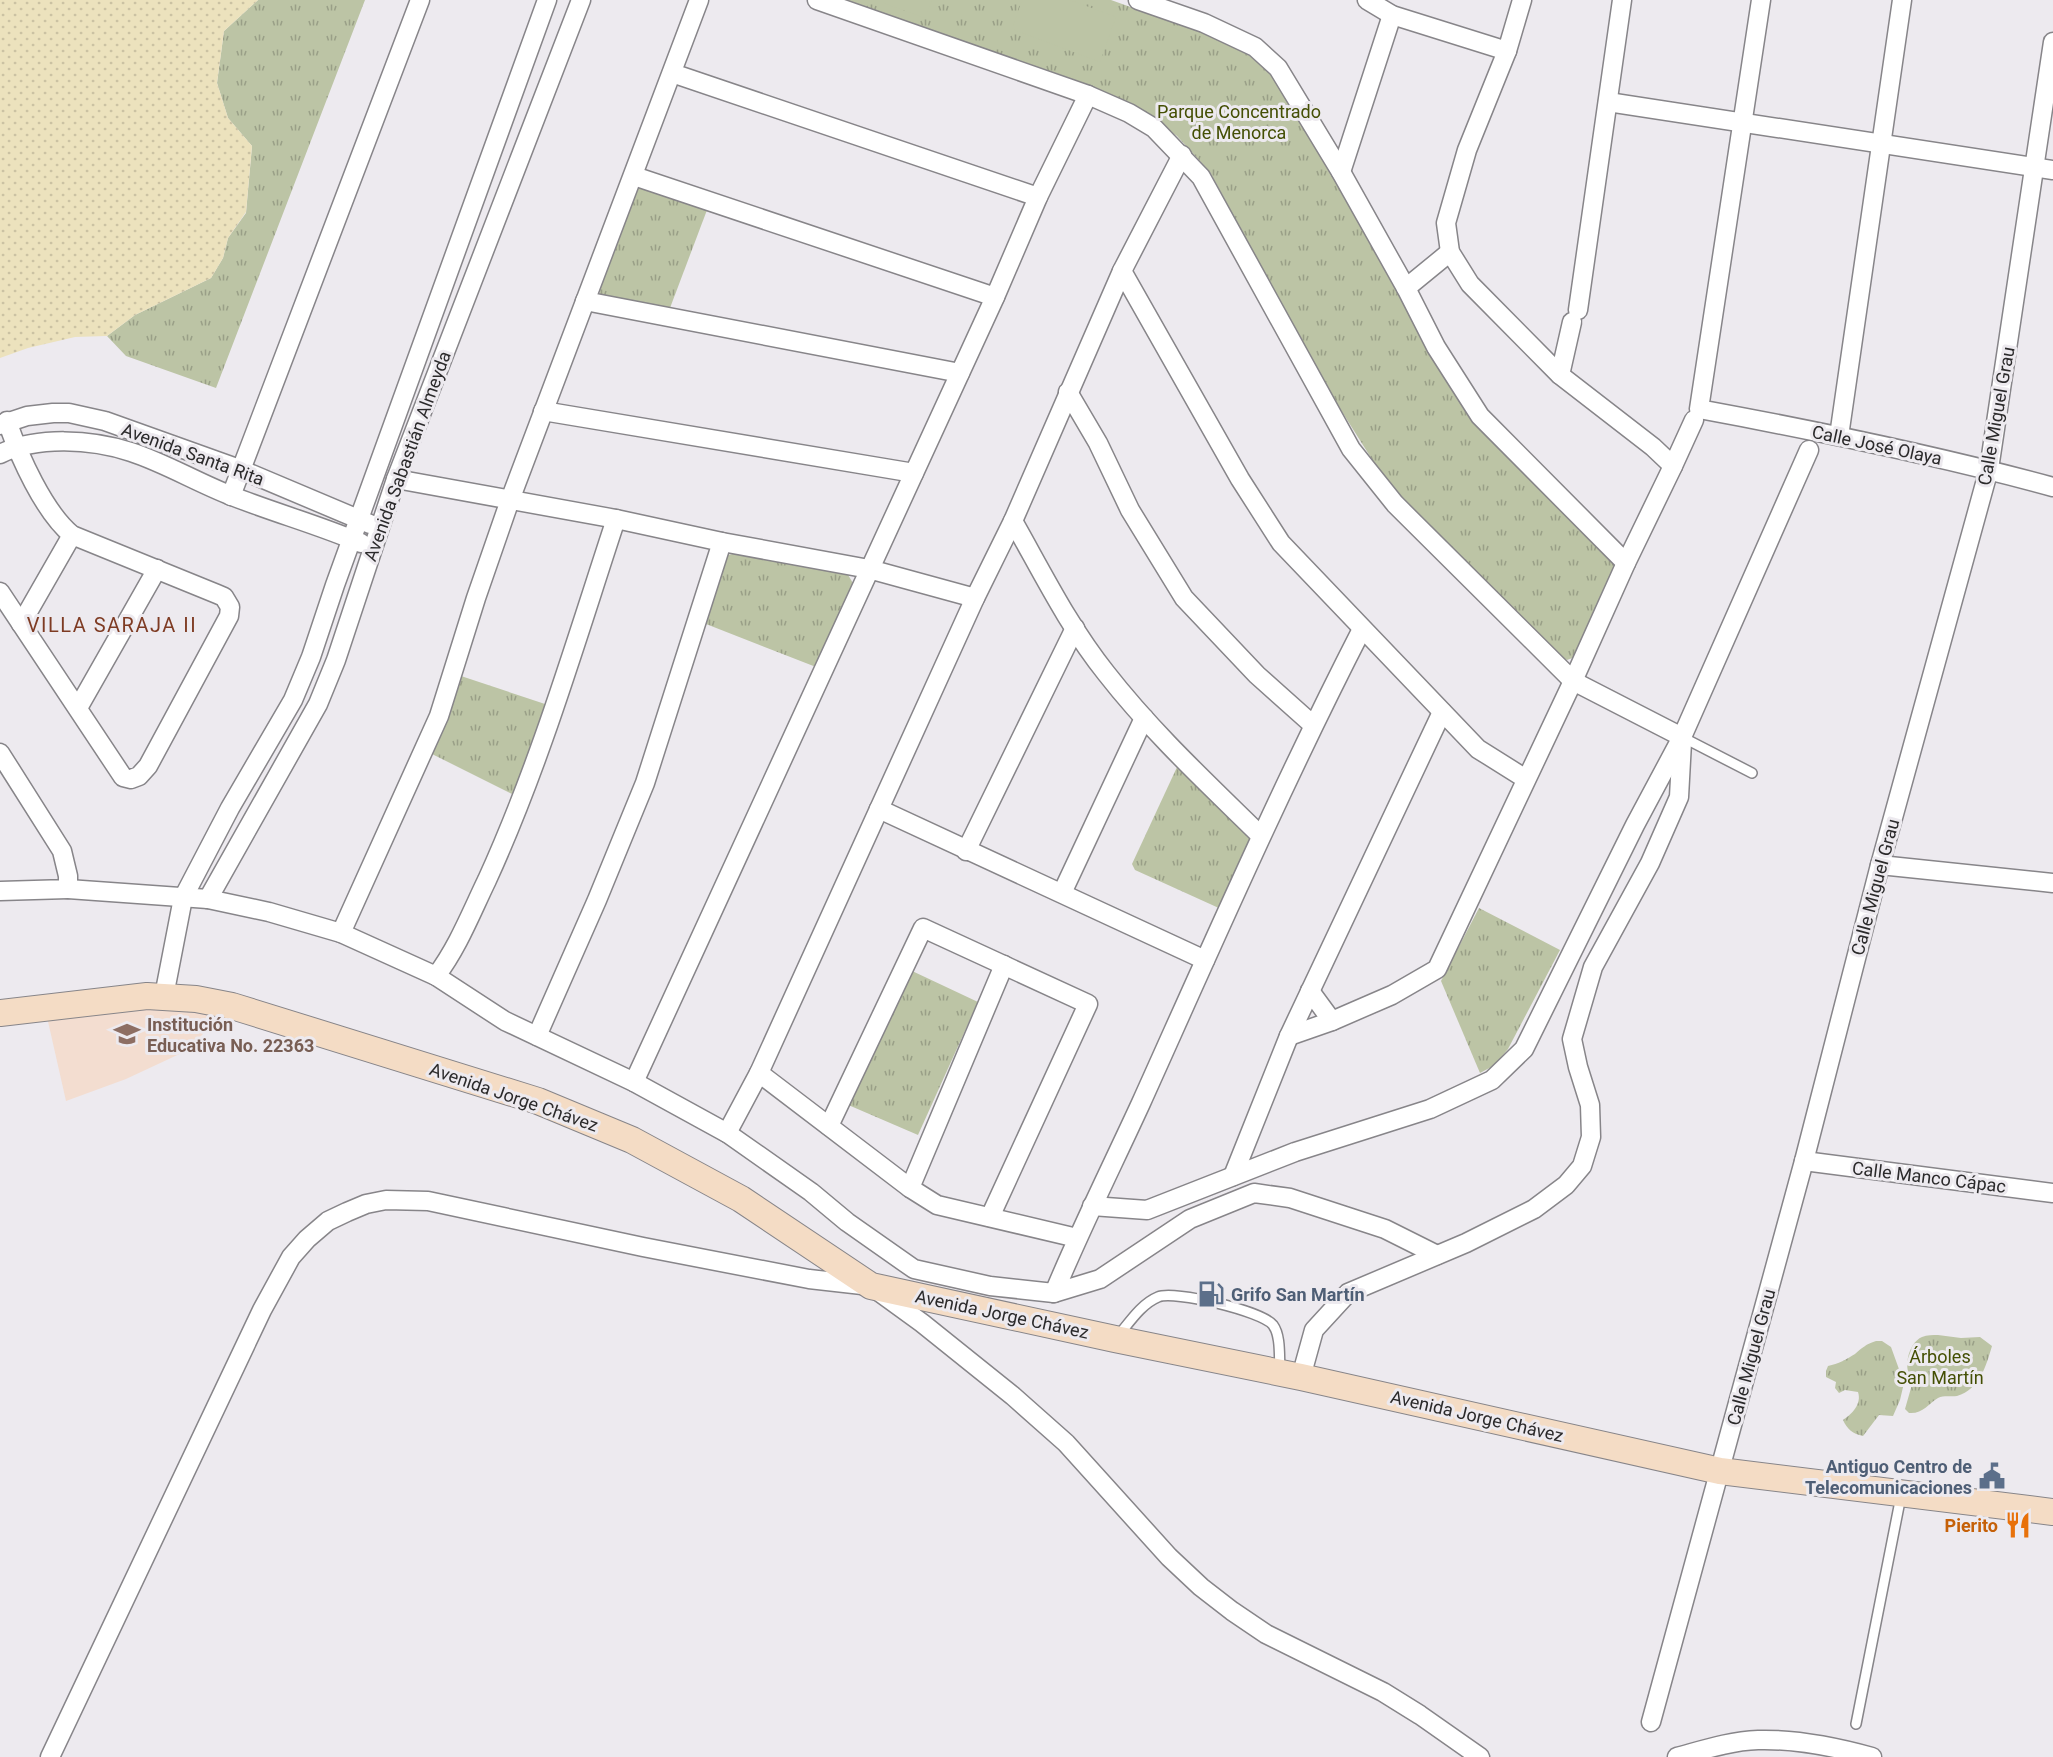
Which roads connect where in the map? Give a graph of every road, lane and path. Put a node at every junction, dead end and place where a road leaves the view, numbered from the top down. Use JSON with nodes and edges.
{"nodes":[{"id":1,"x":420,"y":0,"type":"edge"},
{"id":2,"x":547,"y":0,"type":"edge"},
{"id":3,"x":581,"y":0,"type":"edge"},
{"id":4,"x":699,"y":0,"type":"edge"},
{"id":5,"x":819,"y":0,"type":"edge"},
{"id":6,"x":1137,"y":0,"type":"edge"},
{"id":7,"x":1367,"y":0,"type":"edge"},
{"id":8,"x":1522,"y":0,"type":"edge"},
{"id":9,"x":1622,"y":0,"type":"edge"},
{"id":10,"x":1761,"y":0,"type":"edge"},
{"id":11,"x":1902,"y":0,"type":"edge"},
{"id":12,"x":1392,"y":15,"type":"junction"},
{"id":13,"x":2053,"y":42,"type":"edge"},
{"id":14,"x":1507,"y":51,"type":"junction"},
{"id":15,"x":672,"y":73,"type":"junction"},
{"id":16,"x":1088,"y":95,"type":"junction"},
{"id":17,"x":1608,"y":102,"type":"junction"},
{"id":18,"x":1743,"y":123,"type":"junction"},
{"id":19,"x":1881,"y":143,"type":"junction"},
{"id":20,"x":1182,"y":155,"type":"junction"},
{"id":21,"x":2044,"y":168,"type":"edge"},
{"id":22,"x":1341,"y":172,"type":"junction"},
{"id":23,"x":634,"y":176,"type":"junction"},
{"id":24,"x":1038,"y":197,"type":"junction"},
{"id":25,"x":1450,"y":252,"type":"junction"},
{"id":26,"x":1122,"y":271,"type":"junction"},
{"id":27,"x":1406,"y":288,"type":"junction"},
{"id":28,"x":995,"y":297,"type":"junction"},
{"id":29,"x":585,"y":301,"type":"junction"},
{"id":30,"x":960,"y":373,"type":"junction"},
{"id":31,"x":1560,"y":375,"type":"junction"},
{"id":32,"x":1068,"y":392,"type":"junction"},
{"id":33,"x":543,"y":411,"type":"junction"},
{"id":34,"x":1696,"y":414,"type":"junction"},
{"id":35,"x":4,"y":423,"type":"edge"},
{"id":36,"x":1839,"y":436,"type":"junction"},
{"id":37,"x":8,"y":450,"type":"edge"},
{"id":38,"x":1809,"y":450,"type":"dead end"},
{"id":39,"x":1673,"y":466,"type":"junction"},
{"id":40,"x":1989,"y":469,"type":"junction"},
{"id":41,"x":242,"y":470,"type":"junction"},
{"id":42,"x":914,"y":473,"type":"junction"},
{"id":43,"x":396,"y":479,"type":"junction"},
{"id":44,"x":2053,"y":486,"type":"edge"},
{"id":45,"x":231,"y":496,"type":"junction"},
{"id":46,"x":510,"y":500,"type":"junction"},
{"id":47,"x":616,"y":519,"type":"junction"},
{"id":48,"x":360,"y":520,"type":"junction"},
{"id":49,"x":1012,"y":521,"type":"junction"},
{"id":50,"x":380,"y":528,"type":"junction"},
{"id":51,"x":72,"y":535,"type":"junction"},
{"id":52,"x":352,"y":539,"type":"junction"},
{"id":53,"x":722,"y":542,"type":"junction"},
{"id":54,"x":373,"y":548,"type":"junction"},
{"id":55,"x":1626,"y":563,"type":"junction"},
{"id":56,"x":157,"y":569,"type":"junction"},
{"id":57,"x":869,"y":569,"type":"junction"},
{"id":58,"x":0,"y":592,"type":"edge"},
{"id":59,"x":975,"y":598,"type":"junction"},
{"id":60,"x":21,"y":624,"type":"junction"},
{"id":61,"x":1075,"y":628,"type":"junction"},
{"id":62,"x":1362,"y":628,"type":"junction"},
{"id":63,"x":1573,"y":681,"type":"junction"},
{"id":64,"x":78,"y":708,"type":"junction"},
{"id":65,"x":1442,"y":712,"type":"junction"},
{"id":66,"x":1144,"y":718,"type":"junction"},
{"id":67,"x":1313,"y":725,"type":"junction"},
{"id":68,"x":1682,"y":737,"type":"junction"},
{"id":69,"x":0,"y":753,"type":"edge"},
{"id":70,"x":1752,"y":773,"type":"dead end"},
{"id":71,"x":1526,"y":779,"type":"junction"},
{"id":72,"x":879,"y":809,"type":"junction"},
{"id":73,"x":1260,"y":836,"type":"junction"},
{"id":74,"x":966,"y":851,"type":"junction"},
{"id":75,"x":1880,"y":865,"type":"junction"},
{"id":76,"x":2053,"y":883,"type":"edge"},
{"id":77,"x":68,"y":889,"type":"junction"},
{"id":78,"x":0,"y":891,"type":"edge"},
{"id":79,"x":1062,"y":893,"type":"junction"},
{"id":80,"x":183,"y":898,"type":"junction"},
{"id":81,"x":208,"y":899,"type":"junction"},
{"id":82,"x":341,"y":933,"type":"junction"},
{"id":83,"x":1204,"y":960,"type":"junction"},
{"id":84,"x":1004,"y":965,"type":"junction"},
{"id":85,"x":436,"y":976,"type":"junction"},
{"id":86,"x":1310,"y":991,"type":"junction"},
{"id":87,"x":164,"y":996,"type":"junction"},
{"id":88,"x":0,"y":1013,"type":"edge"},
{"id":89,"x":1332,"y":1021,"type":"junction"},
{"id":90,"x":537,"y":1036,"type":"junction"},
{"id":91,"x":1289,"y":1036,"type":"junction"},
{"id":92,"x":759,"y":1073,"type":"junction"},
{"id":93,"x":634,"y":1082,"type":"junction"},
{"id":94,"x":829,"y":1126,"type":"junction"},
{"id":95,"x":727,"y":1133,"type":"junction"},
{"id":96,"x":1804,"y":1161,"type":"junction"},
{"id":97,"x":1233,"y":1176,"type":"junction"},
{"id":98,"x":910,"y":1188,"type":"junction"},
{"id":99,"x":2053,"y":1192,"type":"edge"},
{"id":100,"x":1092,"y":1206,"type":"junction"},
{"id":101,"x":990,"y":1217,"type":"junction"},
{"id":102,"x":1077,"y":1238,"type":"junction"},
{"id":103,"x":1437,"y":1255,"type":"junction"},
{"id":104,"x":871,"y":1286,"type":"junction"},
{"id":105,"x":1054,"y":1293,"type":"junction"},
{"id":106,"x":1115,"y":1339,"type":"junction"},
{"id":107,"x":1290,"y":1375,"type":"junction"},
{"id":108,"x":1720,"y":1471,"type":"junction"},
{"id":109,"x":1902,"y":1493,"type":"junction"},
{"id":110,"x":2052,"y":1508,"type":"edge"},
{"id":111,"x":1651,"y":1722,"type":"dead end"},
{"id":112,"x":1856,"y":1724,"type":"dead end"},
{"id":113,"x":50,"y":1757,"type":"edge"},
{"id":114,"x":1479,"y":1757,"type":"edge"},
{"id":115,"x":1677,"y":1757,"type":"edge"},
{"id":116,"x":1872,"y":1757,"type":"edge"}],
"edges":[{"from":1,"to":41,"type":"street"},
{"from":2,"to":48,"type":"street","name":"Avenida Sabastián Almeyda"},
{"from":3,"to":43,"type":"street","name":"Avenida Sabastián Almeyda"},
{"from":4,"to":15,"type":"street"},
{"from":5,"to":16,"type":"street"},
{"from":6,"to":22,"type":"street"},
{"from":7,"to":12,"type":"street"},
{"from":8,"to":14,"type":"street"},
{"from":9,"to":17,"type":"street"},
{"from":10,"to":18,"type":"street"},
{"from":11,"to":19,"type":"street"},
{"from":12,"to":14,"type":"street"},
{"from":12,"to":22,"type":"street"},
{"from":13,"to":21,"type":"street","name":"Calle Miguel Grau"},
{"from":14,"to":25,"type":"street"},
{"from":15,"to":23,"type":"street"},
{"from":15,"to":24,"type":"street"},
{"from":16,"to":20,"type":"street"},
{"from":16,"to":24,"type":"street"},
{"from":17,"to":18,"type":"street"},
{"from":17,"to":31,"type":"street"},
{"from":18,"to":19,"type":"street"},
{"from":18,"to":34,"type":"street"},
{"from":19,"to":21,"type":"street"},
{"from":19,"to":36,"type":"street"},
{"from":20,"to":26,"type":"street"},
{"from":20,"to":63,"type":"street"},
{"from":21,"to":40,"type":"street","name":"Calle Miguel Grau"},
{"from":22,"to":27,"type":"street"},
{"from":23,"to":28,"type":"street"},
{"from":23,"to":29,"type":"street"},
{"from":24,"to":28,"type":"street"},
{"from":25,"to":27,"type":"street"},
{"from":25,"to":31,"type":"street"},
{"from":26,"to":32,"type":"street"},
{"from":26,"to":62,"type":"street"},
{"from":27,"to":55,"type":"street"},
{"from":28,"to":30,"type":"street"},
{"from":29,"to":30,"type":"street"},
{"from":29,"to":33,"type":"street"},
{"from":30,"to":42,"type":"street"},
{"from":31,"to":39,"type":"street"},
{"from":32,"to":49,"type":"street"},
{"from":32,"to":67,"type":"street"},
{"from":33,"to":42,"type":"street"},
{"from":33,"to":46,"type":"street"},
{"from":34,"to":36,"type":"street","name":"Calle José Olaya"},
{"from":34,"to":39,"type":"street"},
{"from":35,"to":37,"type":"street"},
{"from":35,"to":41,"type":"street","name":"Avenida Santa Rita"},
{"from":36,"to":40,"type":"street","name":"Calle José Olaya"},
{"from":37,"to":45,"type":"street","name":"Avenida Santa Rita"},
{"from":37,"to":51,"type":"street"},
{"from":38,"to":68,"type":"street"},
{"from":39,"to":55,"type":"street"},
{"from":40,"to":44,"type":"street","name":"Calle José Olaya"},
{"from":40,"to":75,"type":"street","name":"Calle Miguel Grau"},
{"from":41,"to":45,"type":"street"},
{"from":41,"to":48,"type":"street","name":"Avenida Santa Rita"},
{"from":42,"to":57,"type":"street"},
{"from":43,"to":46,"type":"street"},
{"from":43,"to":50,"type":"street","name":"Avenida Sabastián Almeyda"},
{"from":45,"to":52,"type":"street","name":"Avenida Santa Rita"},
{"from":46,"to":47,"type":"street"},
{"from":46,"to":82,"type":"street"},
{"from":47,"to":53,"type":"street"},
{"from":47,"to":85,"type":"street"},
{"from":48,"to":50,"type":"street","name":"Avenida Santa Rita"},
{"from":48,"to":52,"type":"street","name":"Avenida Sabastián Almeyda"},
{"from":49,"to":59,"type":"street"},
{"from":49,"to":61,"type":"street"},
{"from":50,"to":54,"type":"street","name":"Avenida Sabastián Almeyda"},
{"from":51,"to":56,"type":"street"},
{"from":51,"to":60,"type":"street"},
{"from":52,"to":54,"type":"street","name":"Avenida Santa Rita"},
{"from":52,"to":80,"type":"street","name":"Avenida Sabastián Almeyda"},
{"from":53,"to":57,"type":"street"},
{"from":53,"to":90,"type":"street"},
{"from":54,"to":81,"type":"street","name":"Avenida Sabastián Almeyda"},
{"from":55,"to":63,"type":"street"},
{"from":56,"to":64,"type":"street"},
{"from":56,"to":64,"type":"street"},
{"from":57,"to":59,"type":"street"},
{"from":57,"to":93,"type":"street"},
{"from":58,"to":60,"type":"street"},
{"from":59,"to":72,"type":"street"},
{"from":60,"to":64,"type":"street"},
{"from":61,"to":66,"type":"street"},
{"from":61,"to":74,"type":"street"},
{"from":62,"to":65,"type":"street"},
{"from":62,"to":67,"type":"street"},
{"from":63,"to":68,"type":"street"},
{"from":63,"to":71,"type":"street"},
{"from":65,"to":71,"type":"street"},
{"from":65,"to":86,"type":"street"},
{"from":66,"to":73,"type":"street"},
{"from":66,"to":79,"type":"street"},
{"from":67,"to":73,"type":"street"},
{"from":68,"to":70,"type":"lane"},
{"from":68,"to":97,"type":"street"},
{"from":68,"to":103,"type":"street"},
{"from":69,"to":77,"type":"street"},
{"from":71,"to":89,"type":"street"},
{"from":72,"to":74,"type":"street"},
{"from":72,"to":92,"type":"street"},
{"from":73,"to":83,"type":"street"},
{"from":74,"to":79,"type":"street"},
{"from":75,"to":76,"type":"street"},
{"from":75,"to":96,"type":"street","name":"Calle Miguel Grau"},
{"from":77,"to":78,"type":"street"},
{"from":77,"to":80,"type":"street"},
{"from":79,"to":83,"type":"street"},
{"from":80,"to":81,"type":"street"},
{"from":80,"to":87,"type":"street","name":"Avenida Sabastián Almeyda"},
{"from":81,"to":82,"type":"street"},
{"from":82,"to":85,"type":"street"},
{"from":83,"to":100,"type":"street"},
{"from":84,"to":94,"type":"street"},
{"from":84,"to":98,"type":"street"},
{"from":84,"to":101,"type":"street"},
{"from":85,"to":90,"type":"street"},
{"from":86,"to":89,"type":"street"},
{"from":86,"to":91,"type":"street"},
{"from":87,"to":88,"type":"main road","name":"Avenida Jorge Chávez"},
{"from":87,"to":104,"type":"main road","name":"Avenida Jorge Chávez"},
{"from":89,"to":91,"type":"street"},
{"from":90,"to":93,"type":"street"},
{"from":91,"to":97,"type":"street"},
{"from":92,"to":94,"type":"street"},
{"from":92,"to":95,"type":"street"},
{"from":93,"to":95,"type":"street"},
{"from":94,"to":98,"type":"street"},
{"from":95,"to":105,"type":"street"},
{"from":96,"to":99,"type":"street","name":"Calle Manco Cápac"},
{"from":96,"to":108,"type":"street","name":"Calle Miguel Grau"},
{"from":97,"to":100,"type":"street"},
{"from":98,"to":101,"type":"street"},
{"from":100,"to":102,"type":"street"},
{"from":101,"to":102,"type":"street"},
{"from":102,"to":105,"type":"street"},
{"from":103,"to":105,"type":"street"},
{"from":103,"to":107,"type":"street"},
{"from":104,"to":106,"type":"main road","name":"Avenida Jorge Chávez"},
{"from":104,"to":113,"type":"street"},
{"from":104,"to":114,"type":"street"},
{"from":106,"to":107,"type":"main road","name":"Avenida Jorge Chávez"},
{"from":106,"to":107,"type":"lane"},
{"from":107,"to":108,"type":"main road","name":"Avenida Jorge Chávez"},
{"from":108,"to":109,"type":"main road","name":"Avenida Jorge Chávez"},
{"from":108,"to":111,"type":"street","name":"Calle Miguel Grau"},
{"from":109,"to":110,"type":"main road","name":"Avenida Jorge Chávez"},
{"from":109,"to":112,"type":"lane"},
{"from":115,"to":116,"type":"street"}]}
